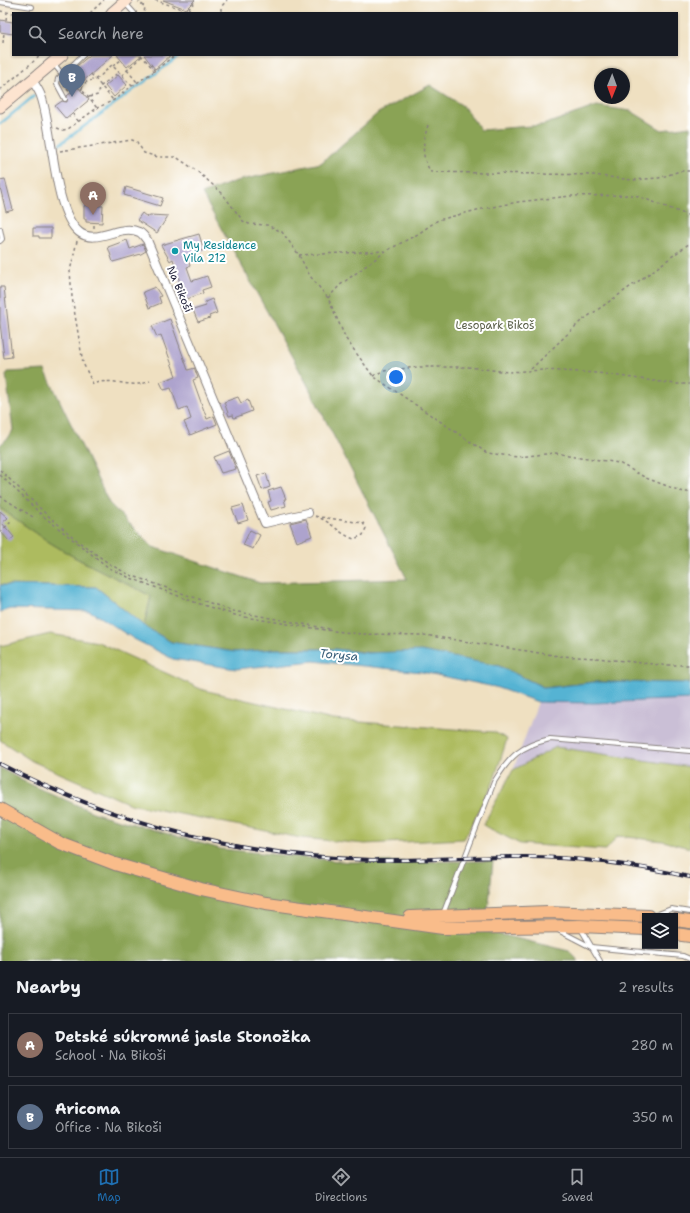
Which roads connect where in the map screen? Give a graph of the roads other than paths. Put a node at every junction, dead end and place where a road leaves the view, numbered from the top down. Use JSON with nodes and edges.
{"nodes":[{"id":1,"x":126,"y":1,"type":"edge"},
{"id":2,"x":0,"y":2,"type":"edge"},
{"id":3,"x":32,"y":7,"type":"dead end"},
{"id":4,"x":113,"y":12,"type":"edge"},
{"id":5,"x":134,"y":12,"type":"edge"},
{"id":6,"x":61,"y":56,"type":"edge"},
{"id":7,"x":82,"y":56,"type":"edge"},
{"id":8,"x":53,"y":63,"type":"junction"},
{"id":9,"x":63,"y":75,"type":"junction"},
{"id":10,"x":32,"y":80,"type":"junction"},
{"id":11,"x":64,"y":98,"type":"dead end"},
{"id":12,"x":0,"y":107,"type":"edge"},
{"id":13,"x":0,"y":230,"type":"edge"},
{"id":14,"x":0,"y":241,"type":"edge"},
{"id":15,"x":308,"y":513,"type":"road end"},
{"id":16,"x":690,"y":751,"type":"edge"},
{"id":17,"x":0,"y":809,"type":"edge"},
{"id":18,"x":578,"y":912,"type":"junction"},
{"id":19,"x":690,"y":912,"type":"edge"},
{"id":20,"x":661,"y":913,"type":"edge"},
{"id":21,"x":442,"y":916,"type":"junction"},
{"id":22,"x":642,"y":916,"type":"edge"},
{"id":23,"x":378,"y":918,"type":"junction"},
{"id":24,"x":678,"y":920,"type":"edge"},
{"id":25,"x":690,"y":922,"type":"edge"},
{"id":26,"x":550,"y":926,"type":"junction"},
{"id":27,"x":580,"y":926,"type":"junction"},
{"id":28,"x":642,"y":929,"type":"edge"},
{"id":29,"x":678,"y":934,"type":"edge"},
{"id":30,"x":690,"y":936,"type":"edge"},
{"id":31,"x":591,"y":947,"type":"junction"},
{"id":32,"x":690,"y":959,"type":"edge"},
{"id":33,"x":600,"y":961,"type":"edge"}],
"edges":[{"from":1,"to":4,"type":"street"},
{"from":1,"to":5,"type":"lane"},
{"from":2,"to":3,"type":"lane"},
{"from":6,"to":8,"type":"street"},
{"from":7,"to":9,"type":"lane"},
{"from":8,"to":9,"type":"lane"},
{"from":8,"to":10,"type":"street"},
{"from":9,"to":11,"type":"lane"},
{"from":10,"to":12,"type":"street"},
{"from":10,"to":15,"type":"street","name":"Na Bikoši"},
{"from":13,"to":14,"type":"lane"},
{"from":16,"to":21,"type":"lane"},
{"from":17,"to":23,"type":"main road"},
{"from":18,"to":21,"type":"main road"},
{"from":18,"to":22,"type":"main road"},
{"from":18,"to":27,"type":"lane"},
{"from":19,"to":20,"type":"lane"},
{"from":21,"to":23,"type":"main road"},
{"from":23,"to":26,"type":"main road"},
{"from":24,"to":25,"type":"main road"},
{"from":26,"to":27,"type":"main road"},
{"from":26,"to":31,"type":"lane"},
{"from":27,"to":28,"type":"main road"},
{"from":27,"to":31,"type":"lane"},
{"from":29,"to":30,"type":"main road"},
{"from":31,"to":32,"type":"lane"},
{"from":31,"to":33,"type":"lane"}]}
